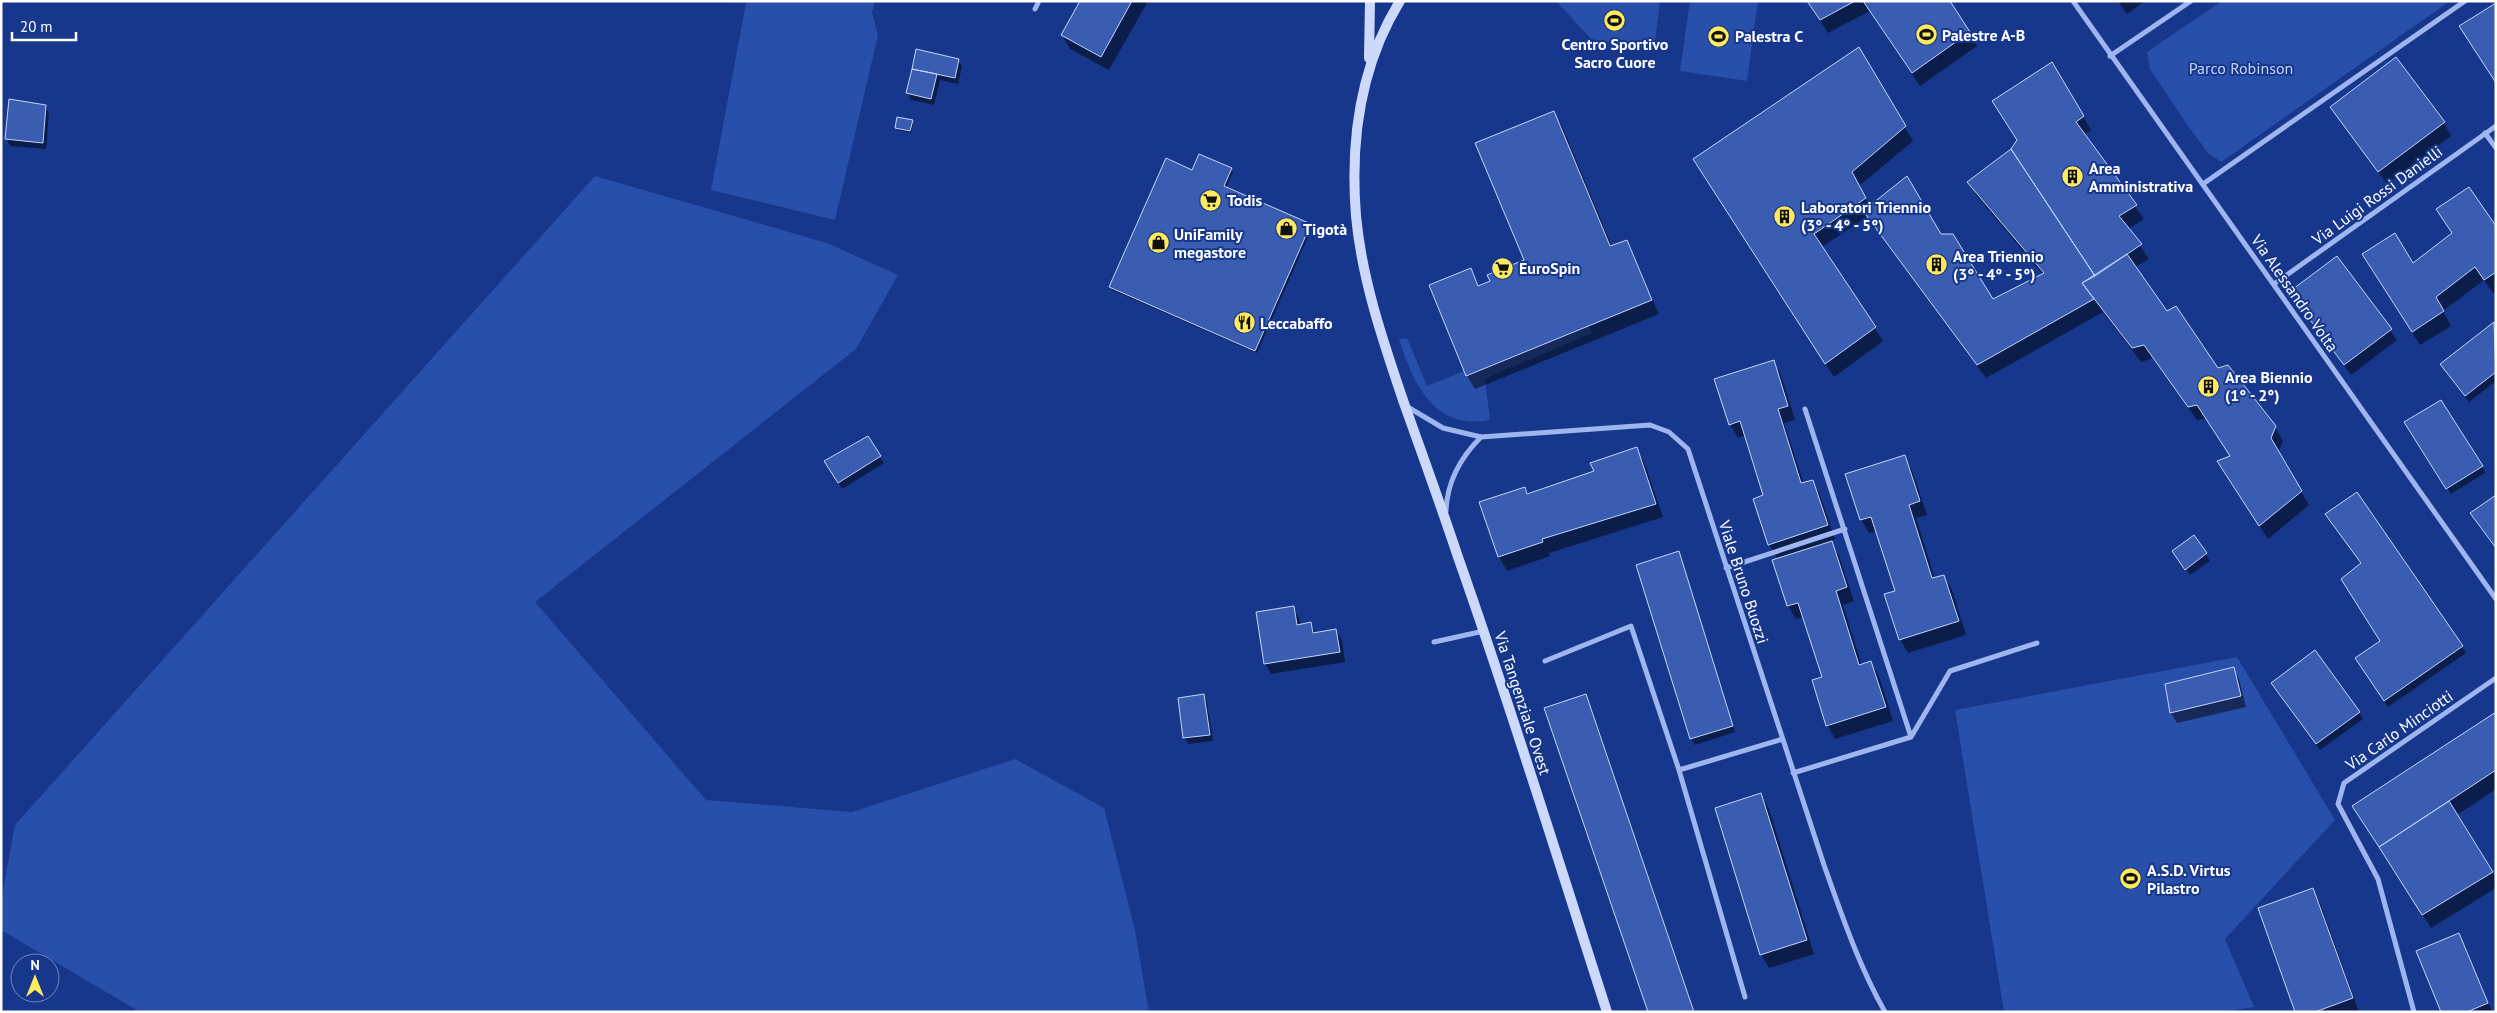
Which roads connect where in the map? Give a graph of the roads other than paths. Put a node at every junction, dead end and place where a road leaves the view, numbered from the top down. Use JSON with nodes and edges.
{"nodes":[{"id":1,"x":1039,"y":1,"type":"edge"},
{"id":2,"x":1370,"y":1,"type":"edge"},
{"id":3,"x":1400,"y":1,"type":"edge"},
{"id":4,"x":2073,"y":1,"type":"edge"},
{"id":5,"x":2191,"y":1,"type":"edge"},
{"id":6,"x":2465,"y":1,"type":"edge"},
{"id":7,"x":1035,"y":9,"type":"dead end"},
{"id":8,"x":2110,"y":56,"type":"junction"},
{"id":9,"x":1369,"y":66,"type":"junction"},
{"id":10,"x":2496,"y":126,"type":"edge"},
{"id":11,"x":2485,"y":133,"type":"junction"},
{"id":12,"x":2496,"y":148,"type":"edge"},
{"id":13,"x":2203,"y":184,"type":"junction"},
{"id":14,"x":2274,"y":284,"type":"junction"},
{"id":15,"x":1405,"y":406,"type":"junction"},
{"id":16,"x":1805,"y":409,"type":"dead end"},
{"id":17,"x":1480,"y":437,"type":"junction"},
{"id":18,"x":1446,"y":520,"type":"junction"},
{"id":19,"x":1845,"y":529,"type":"junction"},
{"id":20,"x":1726,"y":568,"type":"junction"},
{"id":21,"x":2496,"y":599,"type":"edge"},
{"id":22,"x":1484,"y":631,"type":"junction"},
{"id":23,"x":1434,"y":642,"type":"dead end"},
{"id":24,"x":2037,"y":643,"type":"dead end"},
{"id":25,"x":1545,"y":661,"type":"dead end"},
{"id":26,"x":2496,"y":678,"type":"edge"},
{"id":27,"x":1912,"y":737,"type":"junction"},
{"id":28,"x":1783,"y":738,"type":"junction"},
{"id":29,"x":1679,"y":770,"type":"junction"},
{"id":30,"x":1793,"y":773,"type":"junction"},
{"id":31,"x":1745,"y":997,"type":"dead end"},
{"id":32,"x":1607,"y":1012,"type":"edge"},
{"id":33,"x":1886,"y":1012,"type":"edge"},
{"id":34,"x":2414,"y":1012,"type":"edge"}],
"edges":[{"from":1,"to":7,"type":"street"},
{"from":2,"to":9,"type":"main road"},
{"from":3,"to":9,"type":"main road","name":"Via Tangenziale Ovest"},
{"from":4,"to":8,"type":"street","name":"Via Alessandro Volta"},
{"from":5,"to":8,"type":"street"},
{"from":6,"to":13,"type":"street"},
{"from":8,"to":13,"type":"street","name":"Via Alessandro Volta"},
{"from":9,"to":15,"type":"main road","name":"Via Tangenziale Ovest"},
{"from":10,"to":11,"type":"street","name":"Via Luigi Rossi Danielli"},
{"from":11,"to":12,"type":"street"},
{"from":11,"to":14,"type":"street","name":"Via Luigi Rossi Danielli"},
{"from":13,"to":14,"type":"street","name":"Via Alessandro Volta"},
{"from":14,"to":21,"type":"street","name":"Via Alessandro Volta"},
{"from":15,"to":17,"type":"street"},
{"from":15,"to":18,"type":"main road","name":"Via Tangenziale Ovest"},
{"from":16,"to":19,"type":"street"},
{"from":17,"to":18,"type":"street"},
{"from":17,"to":20,"type":"street","name":"Viale Bruno Buozzi"},
{"from":18,"to":22,"type":"main road","name":"Via Tangenziale Ovest"},
{"from":19,"to":20,"type":"street"},
{"from":19,"to":27,"type":"street"},
{"from":20,"to":28,"type":"street","name":"Viale Bruno Buozzi"},
{"from":22,"to":23,"type":"street"},
{"from":22,"to":32,"type":"main road","name":"Via Tangenziale Ovest"},
{"from":24,"to":27,"type":"street"},
{"from":25,"to":29,"type":"street"},
{"from":26,"to":34,"type":"street","name":"Via Carlo Minciotti"},
{"from":27,"to":30,"type":"street"},
{"from":28,"to":29,"type":"street"},
{"from":28,"to":30,"type":"street","name":"Viale Bruno Buozzi"},
{"from":29,"to":31,"type":"street"},
{"from":30,"to":33,"type":"street","name":"Viale Bruno Buozzi"}]}
